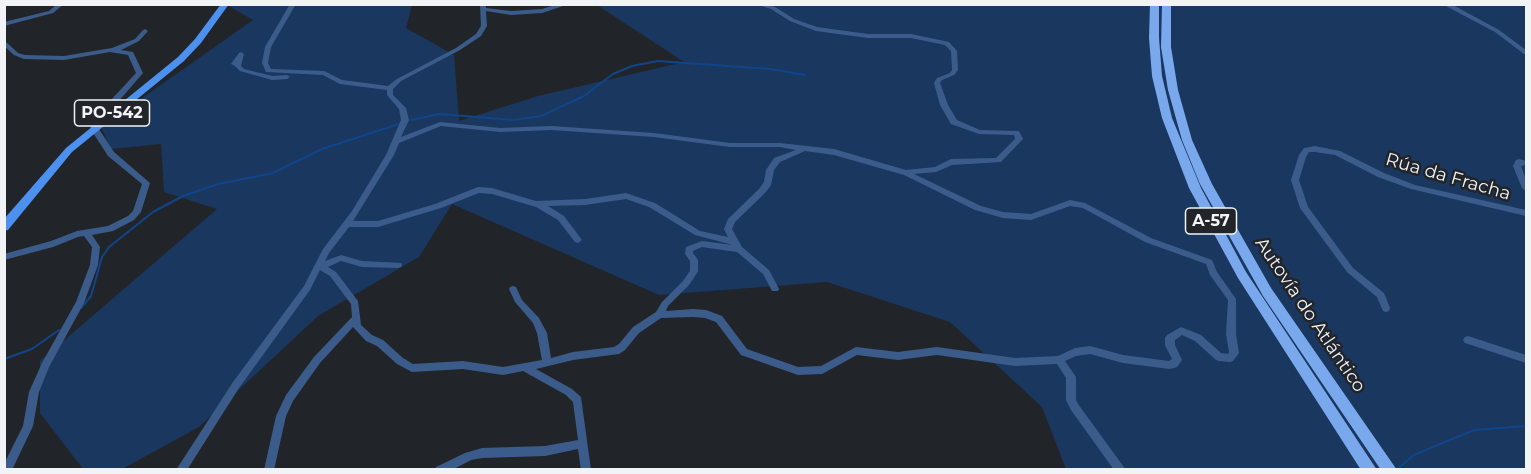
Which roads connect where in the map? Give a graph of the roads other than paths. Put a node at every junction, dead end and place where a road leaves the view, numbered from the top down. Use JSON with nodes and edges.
{"nodes":[{"id":1,"x":61,"y":4,"type":"edge"},
{"id":2,"x":225,"y":4,"type":"edge"},
{"id":3,"x":292,"y":4,"type":"edge"},
{"id":4,"x":566,"y":4,"type":"edge"},
{"id":5,"x":758,"y":4,"type":"edge"},
{"id":6,"x":1155,"y":4,"type":"edge"},
{"id":7,"x":1167,"y":4,"type":"edge"},
{"id":8,"x":1445,"y":4,"type":"edge"},
{"id":9,"x":483,"y":7,"type":"edge"},
{"id":10,"x":4,"y":24,"type":"edge"},
{"id":11,"x":145,"y":31,"type":"dead end"},
{"id":12,"x":4,"y":42,"type":"edge"},
{"id":13,"x":114,"y":50,"type":"junction"},
{"id":14,"x":1527,"y":53,"type":"edge"},
{"id":15,"x":234,"y":64,"type":"dead end"},
{"id":16,"x":309,"y":73,"type":"junction"},
{"id":17,"x":390,"y":88,"type":"junction"},
{"id":18,"x":97,"y":125,"type":"junction"},
{"id":19,"x":398,"y":141,"type":"junction"},
{"id":20,"x":806,"y":149,"type":"junction"},
{"id":21,"x":1527,"y":163,"type":"edge"},
{"id":22,"x":907,"y":173,"type":"junction"},
{"id":23,"x":1527,"y":188,"type":"edge"},
{"id":24,"x":536,"y":204,"type":"junction"},
{"id":25,"x":1527,"y":213,"type":"edge"},
{"id":26,"x":347,"y":224,"type":"junction"},
{"id":27,"x":4,"y":227,"type":"edge"},
{"id":28,"x":86,"y":233,"type":"junction"},
{"id":29,"x":578,"y":240,"type":"dead end"},
{"id":30,"x":737,"y":245,"type":"junction"},
{"id":31,"x":4,"y":257,"type":"edge"},
{"id":32,"x":398,"y":265,"type":"dead end"},
{"id":33,"x":321,"y":266,"type":"junction"},
{"id":34,"x":513,"y":289,"type":"dead end"},
{"id":35,"x":775,"y":289,"type":"dead end"},
{"id":36,"x":1386,"y":308,"type":"dead end"},
{"id":37,"x":659,"y":315,"type":"junction"},
{"id":38,"x":355,"y":319,"type":"junction"},
{"id":39,"x":1468,"y":340,"type":"dead end"},
{"id":40,"x":1527,"y":359,"type":"edge"},
{"id":41,"x":1059,"y":360,"type":"junction"},
{"id":42,"x":547,"y":363,"type":"junction"},
{"id":43,"x":526,"y":368,"type":"junction"},
{"id":44,"x":582,"y":443,"type":"junction"},
{"id":45,"x":7,"y":470,"type":"edge"},
{"id":46,"x":181,"y":470,"type":"edge"},
{"id":47,"x":270,"y":470,"type":"edge"},
{"id":48,"x":440,"y":470,"type":"edge"},
{"id":49,"x":586,"y":470,"type":"edge"},
{"id":50,"x":1121,"y":470,"type":"edge"},
{"id":51,"x":1370,"y":470,"type":"edge"},
{"id":52,"x":1390,"y":470,"type":"edge"}],
"edges":[{"from":1,"to":10,"type":"street"},
{"from":2,"to":18,"type":"main road","number":"PO-542"},
{"from":3,"to":16,"type":"street"},
{"from":4,"to":9,"type":"street"},
{"from":5,"to":22,"type":"street"},
{"from":6,"to":51,"type":"highway","name":"Autovía do Atlántico","number":"A-57"},
{"from":7,"to":52,"type":"highway","name":"Autovía do Atlántico","number":"A-57"},
{"from":8,"to":14,"type":"street"},
{"from":9,"to":17,"type":"street"},
{"from":11,"to":13,"type":"street"},
{"from":12,"to":13,"type":"street"},
{"from":13,"to":18,"type":"street"},
{"from":15,"to":16,"type":"street"},
{"from":16,"to":17,"type":"street"},
{"from":17,"to":19,"type":"street"},
{"from":18,"to":27,"type":"main road","number":"PO-542"},
{"from":18,"to":28,"type":"street"},
{"from":19,"to":20,"type":"street"},
{"from":19,"to":26,"type":"street"},
{"from":20,"to":22,"type":"street"},
{"from":20,"to":30,"type":"street"},
{"from":21,"to":23,"type":"street","name":"Rúa da Fracha"},
{"from":22,"to":41,"type":"street"},
{"from":24,"to":26,"type":"street"},
{"from":24,"to":29,"type":"street"},
{"from":24,"to":30,"type":"street"},
{"from":25,"to":36,"type":"street","name":"Rúa da Fracha"},
{"from":26,"to":33,"type":"street"},
{"from":28,"to":31,"type":"street"},
{"from":28,"to":45,"type":"street"},
{"from":30,"to":35,"type":"street"},
{"from":30,"to":37,"type":"street"},
{"from":32,"to":33,"type":"street"},
{"from":33,"to":38,"type":"street"},
{"from":33,"to":46,"type":"street"},
{"from":34,"to":42,"type":"street"},
{"from":37,"to":41,"type":"street"},
{"from":37,"to":42,"type":"street"},
{"from":38,"to":43,"type":"street"},
{"from":38,"to":47,"type":"street"},
{"from":39,"to":40,"type":"street"},
{"from":41,"to":50,"type":"street"},
{"from":42,"to":43,"type":"street"},
{"from":43,"to":44,"type":"street"},
{"from":44,"to":48,"type":"street"},
{"from":44,"to":49,"type":"street"}]}
